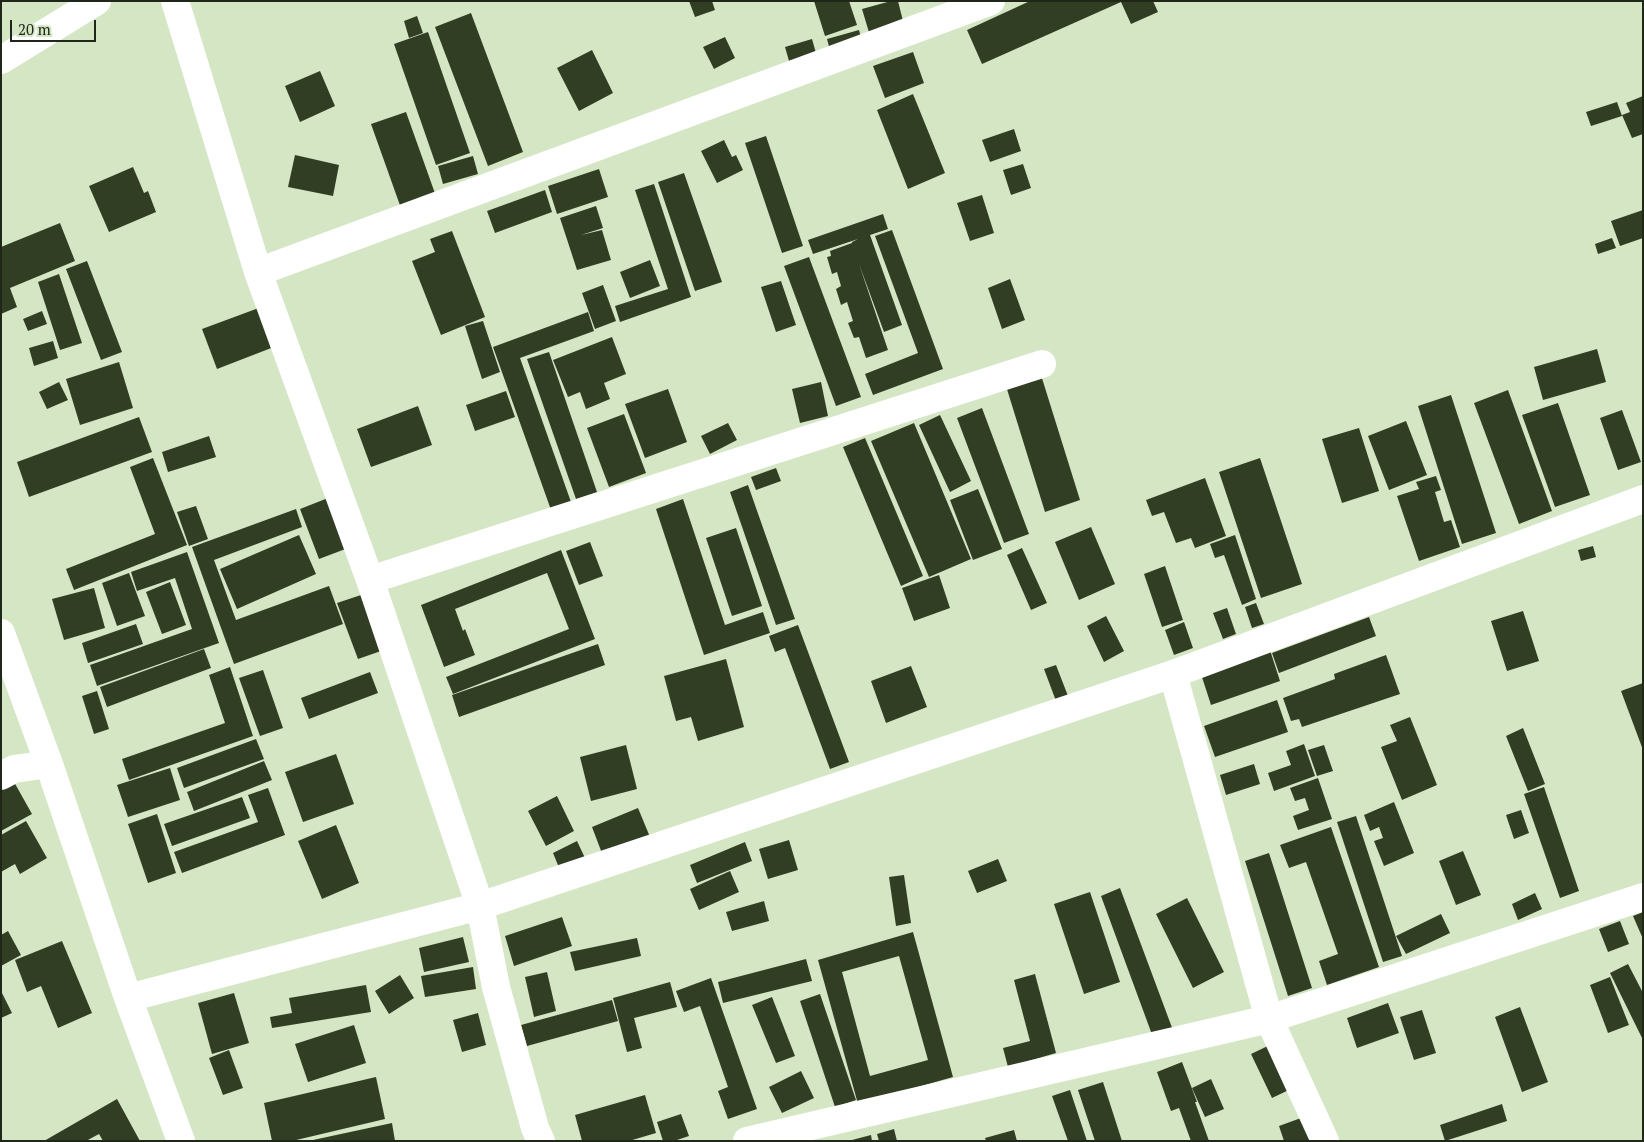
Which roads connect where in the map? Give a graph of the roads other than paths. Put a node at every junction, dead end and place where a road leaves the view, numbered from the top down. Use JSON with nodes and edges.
{"nodes":[{"id":1,"x":97,"y":1,"type":"edge"},
{"id":2,"x":175,"y":1,"type":"edge"},
{"id":3,"x":991,"y":1,"type":"edge"},
{"id":4,"x":1,"y":60,"type":"edge"},
{"id":5,"x":258,"y":272,"type":"junction"},
{"id":6,"x":1042,"y":364,"type":"dead end"},
{"id":7,"x":1643,"y":499,"type":"edge"},
{"id":8,"x":370,"y":580,"type":"junction"},
{"id":9,"x":1,"y":633,"type":"edge"},
{"id":10,"x":1173,"y":674,"type":"junction"},
{"id":11,"x":49,"y":764,"type":"junction"},
{"id":12,"x":1,"y":776,"type":"edge"},
{"id":13,"x":1643,"y":897,"type":"edge"},
{"id":14,"x":480,"y":906,"type":"junction"},
{"id":15,"x":128,"y":998,"type":"junction"},
{"id":16,"x":1269,"y":1019,"type":"junction"},
{"id":17,"x":181,"y":1141,"type":"edge"},
{"id":18,"x":541,"y":1141,"type":"edge"},
{"id":19,"x":747,"y":1141,"type":"edge"},
{"id":20,"x":1325,"y":1141,"type":"edge"}],
"edges":[{"from":1,"to":4,"type":"street"},
{"from":2,"to":5,"type":"street"},
{"from":3,"to":5,"type":"street"},
{"from":5,"to":8,"type":"street"},
{"from":6,"to":8,"type":"street"},
{"from":7,"to":10,"type":"street"},
{"from":8,"to":14,"type":"street"},
{"from":9,"to":11,"type":"street"},
{"from":10,"to":14,"type":"street"},
{"from":10,"to":16,"type":"street"},
{"from":11,"to":12,"type":"street"},
{"from":11,"to":15,"type":"street"},
{"from":13,"to":16,"type":"street"},
{"from":14,"to":15,"type":"street"},
{"from":14,"to":18,"type":"street"},
{"from":15,"to":17,"type":"street"},
{"from":16,"to":19,"type":"street"},
{"from":16,"to":20,"type":"street"}]}
